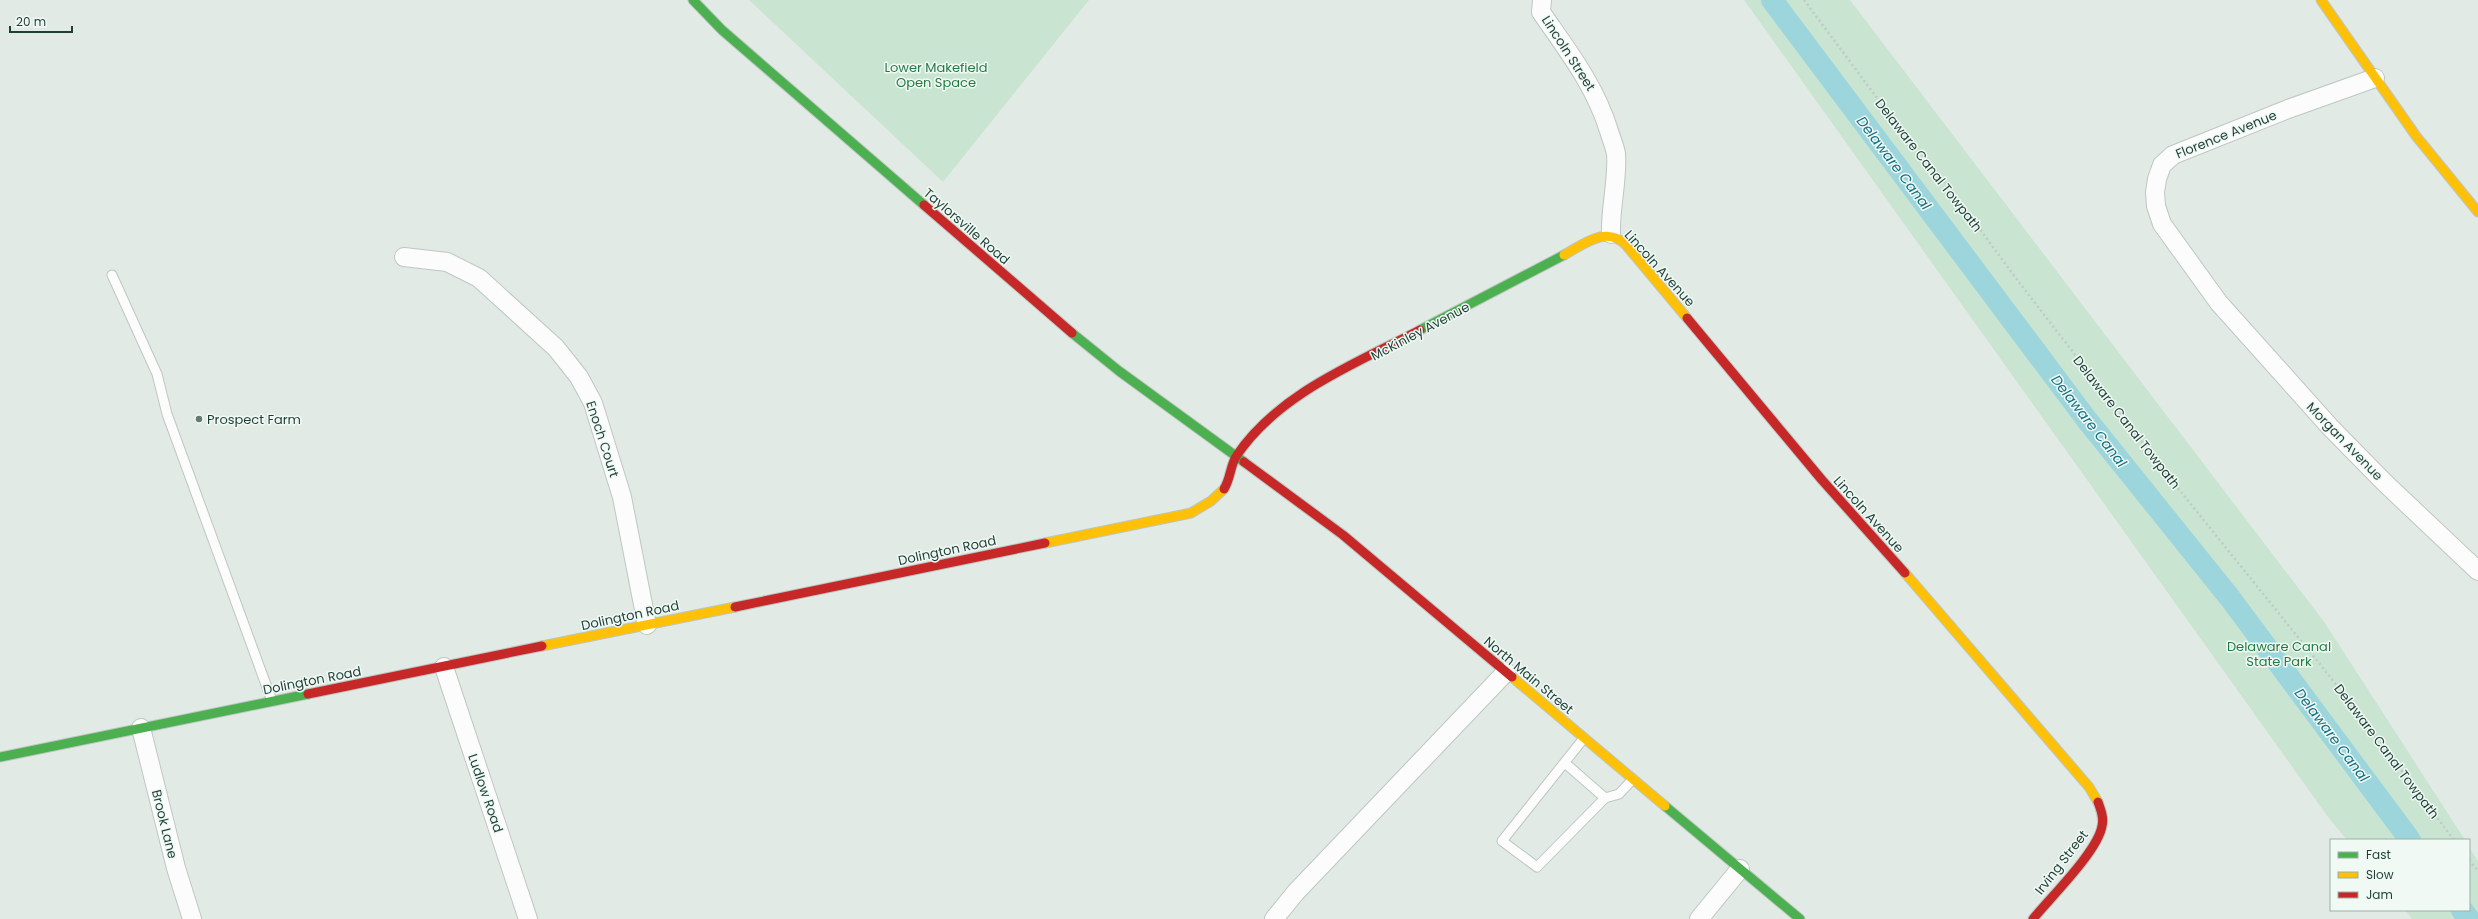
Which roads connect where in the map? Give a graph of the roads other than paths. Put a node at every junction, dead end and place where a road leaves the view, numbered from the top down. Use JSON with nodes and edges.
{"nodes":[{"id":1,"x":693,"y":0,"type":"edge"},
{"id":2,"x":1542,"y":0,"type":"edge"},
{"id":3,"x":2321,"y":0,"type":"edge"},
{"id":4,"x":2375,"y":78,"type":"junction"},
{"id":5,"x":2478,"y":212,"type":"edge"},
{"id":6,"x":1611,"y":228,"type":"junction"},
{"id":7,"x":404,"y":257,"type":"dead end"},
{"id":8,"x":112,"y":275,"type":"dead end"},
{"id":9,"x":2220,"y":303,"type":"joint"},
{"id":10,"x":1236,"y":457,"type":"junction"},
{"id":11,"x":2478,"y":571,"type":"edge"},
{"id":12,"x":647,"y":625,"type":"junction"},
{"id":13,"x":444,"y":667,"type":"junction"},
{"id":14,"x":1506,"y":672,"type":"junction"},
{"id":15,"x":272,"y":701,"type":"junction"},
{"id":16,"x":142,"y":728,"type":"junction"},
{"id":17,"x":1584,"y":738,"type":"junction"},
{"id":18,"x":0,"y":757,"type":"edge"},
{"id":19,"x":1564,"y":763,"type":"junction"},
{"id":20,"x":1633,"y":780,"type":"junction"},
{"id":21,"x":1605,"y":798,"type":"junction"},
{"id":22,"x":2102,"y":817,"type":"joint"},
{"id":23,"x":1740,"y":869,"type":"junction"},
{"id":24,"x":192,"y":919,"type":"edge"},
{"id":25,"x":528,"y":919,"type":"edge"},
{"id":26,"x":1274,"y":919,"type":"edge"},
{"id":27,"x":1699,"y":919,"type":"edge"},
{"id":28,"x":1800,"y":919,"type":"edge"},
{"id":29,"x":2033,"y":919,"type":"edge"}],
"edges":[{"from":1,"to":10,"type":"street","name":"Taylorsville Road"},
{"from":2,"to":6,"type":"street","name":"Lincoln Street"},
{"from":3,"to":4,"type":"street"},
{"from":4,"to":5,"type":"street"},
{"from":4,"to":9,"type":"street","name":"Florence Avenue"},
{"from":6,"to":10,"type":"street","name":"McKinley Avenue"},
{"from":6,"to":22,"type":"street","name":"Lincoln Avenue"},
{"from":7,"to":12,"type":"street","name":"Enoch Court"},
{"from":8,"to":15,"type":"lane"},
{"from":9,"to":11,"type":"street","name":"Morgan Avenue"},
{"from":10,"to":12,"type":"street","name":"Dolington Road"},
{"from":10,"to":14,"type":"street","name":"North Main Street"},
{"from":12,"to":13,"type":"street","name":"Dolington Road"},
{"from":13,"to":15,"type":"street","name":"Dolington Road"},
{"from":13,"to":25,"type":"street","name":"Ludlow Road"},
{"from":14,"to":17,"type":"street","name":"North Main Street"},
{"from":14,"to":26,"type":"street"},
{"from":15,"to":16,"type":"street","name":"Dolington Road"},
{"from":16,"to":18,"type":"street","name":"Dolington Road"},
{"from":16,"to":24,"type":"street","name":"Brook Lane"},
{"from":17,"to":19,"type":"lane"},
{"from":17,"to":20,"type":"street","name":"North Main Street"},
{"from":19,"to":21,"type":"lane"},
{"from":19,"to":21,"type":"lane"},
{"from":20,"to":21,"type":"lane"},
{"from":20,"to":23,"type":"street","name":"North Main Street"},
{"from":22,"to":29,"type":"street","name":"Irving Street"},
{"from":23,"to":27,"type":"street"},
{"from":23,"to":28,"type":"street","name":"North Main Street"}]}
